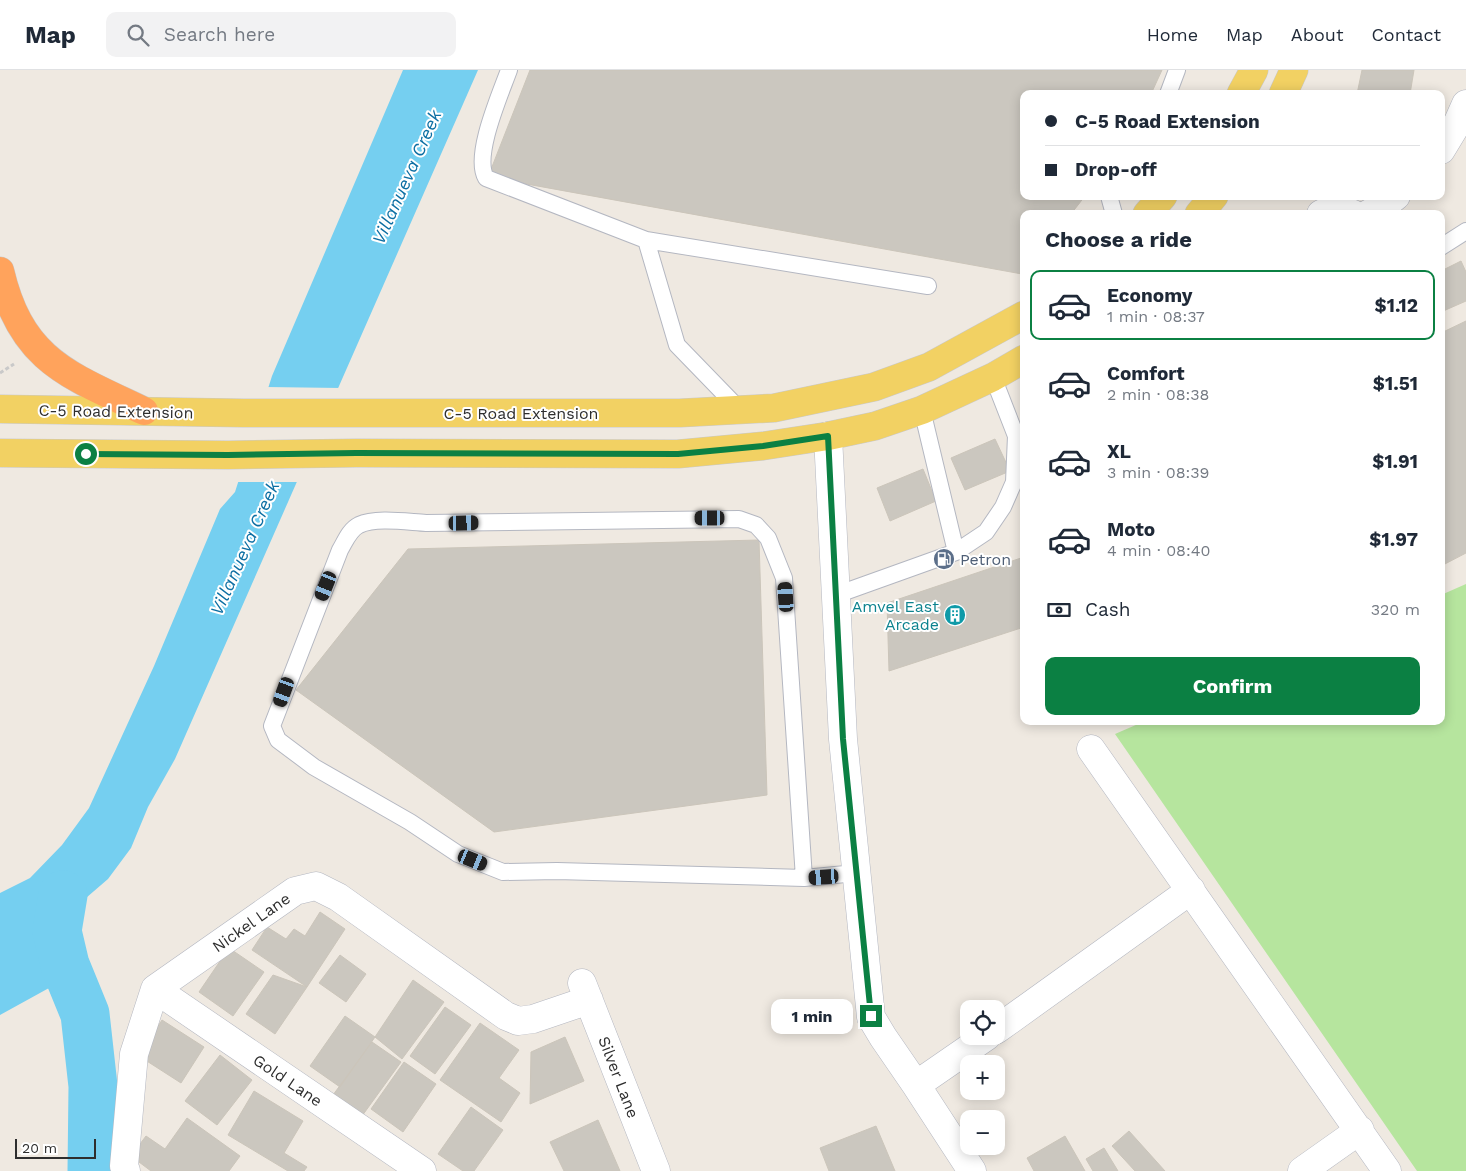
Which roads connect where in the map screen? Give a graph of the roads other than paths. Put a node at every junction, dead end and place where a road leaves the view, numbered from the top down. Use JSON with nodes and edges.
{"nodes":[{"id":1,"x":509,"y":70,"type":"edge"},
{"id":2,"x":1177,"y":70,"type":"edge"},
{"id":3,"x":1254,"y":70,"type":"edge"},
{"id":4,"x":1294,"y":70,"type":"edge"},
{"id":5,"x":1170,"y":90,"type":"edge"},
{"id":6,"x":1243,"y":90,"type":"edge"},
{"id":7,"x":1285,"y":90,"type":"edge"},
{"id":8,"x":1463,"y":116,"type":"edge"},
{"id":9,"x":1445,"y":144,"type":"edge"},
{"id":10,"x":1159,"y":200,"type":"edge"},
{"id":11,"x":1211,"y":200,"type":"edge"},
{"id":12,"x":1391,"y":200,"type":"edge"},
{"id":13,"x":1150,"y":210,"type":"edge"},
{"id":14,"x":1202,"y":210,"type":"edge"},
{"id":15,"x":1330,"y":210,"type":"edge"},
{"id":16,"x":1343,"y":210,"type":"edge"},
{"id":17,"x":1375,"y":210,"type":"edge"},
{"id":18,"x":1466,"y":231,"type":"edge"},
{"id":19,"x":646,"y":240,"type":"junction"},
{"id":20,"x":1445,"y":244,"type":"edge"},
{"id":21,"x":0,"y":271,"type":"edge"},
{"id":22,"x":928,"y":286,"type":"dead end"},
{"id":23,"x":1020,"y":317,"type":"edge"},
{"id":24,"x":1020,"y":362,"type":"edge"},
{"id":25,"x":993,"y":378,"type":"junction"},
{"id":26,"x":0,"y":409,"type":"edge"},
{"id":27,"x":922,"y":410,"type":"junction"},
{"id":28,"x":741,"y":411,"type":"junction"},
{"id":29,"x":144,"y":412,"type":"junction"},
{"id":30,"x":828,"y":436,"type":"junction"},
{"id":31,"x":0,"y":453,"type":"edge"},
{"id":32,"x":956,"y":552,"type":"junction"},
{"id":33,"x":836,"y":595,"type":"junction"},
{"id":34,"x":1091,"y":749,"type":"dead end"},
{"id":35,"x":856,"y":873,"type":"junction"},
{"id":36,"x":804,"y":878,"type":"junction"},
{"id":37,"x":1191,"y":890,"type":"junction"},
{"id":38,"x":155,"y":989,"type":"junction"},
{"id":39,"x":586,"y":991,"type":"joint"},
{"id":40,"x":1005,"y":1024,"type":"edge"},
{"id":41,"x":975,"y":1045,"type":"edge"},
{"id":42,"x":916,"y":1085,"type":"junction"},
{"id":43,"x":1360,"y":1130,"type":"junction"},
{"id":44,"x":126,"y":1171,"type":"edge"},
{"id":45,"x":422,"y":1171,"type":"edge"},
{"id":46,"x":656,"y":1171,"type":"edge"},
{"id":47,"x":972,"y":1171,"type":"edge"},
{"id":48,"x":1302,"y":1171,"type":"edge"},
{"id":49,"x":1388,"y":1171,"type":"edge"}],
"edges":[{"from":1,"to":19,"type":"lane"},
{"from":2,"to":5,"type":"lane"},
{"from":3,"to":6,"type":"main road"},
{"from":4,"to":7,"type":"main road"},
{"from":8,"to":9,"type":"street"},
{"from":10,"to":13,"type":"main road"},
{"from":11,"to":14,"type":"main road"},
{"from":12,"to":17,"type":"street"},
{"from":15,"to":16,"type":"street"},
{"from":18,"to":20,"type":"lane"},
{"from":19,"to":22,"type":"lane"},
{"from":19,"to":28,"type":"lane"},
{"from":21,"to":29,"type":"highway"},
{"from":23,"to":28,"type":"main road","name":"C-5 Road Extension"},
{"from":24,"to":25,"type":"main road"},
{"from":25,"to":27,"type":"main road"},
{"from":25,"to":32,"type":"lane"},
{"from":26,"to":29,"type":"main road","name":"C-5 Road Extension"},
{"from":27,"to":30,"type":"main road"},
{"from":27,"to":32,"type":"lane"},
{"from":28,"to":29,"type":"main road","name":"C-5 Road Extension"},
{"from":30,"to":31,"type":"main road"},
{"from":30,"to":33,"type":"street"},
{"from":32,"to":33,"type":"lane"},
{"from":33,"to":35,"type":"street"},
{"from":34,"to":37,"type":"street"},
{"from":35,"to":36,"type":"lane"},
{"from":35,"to":42,"type":"street"},
{"from":36,"to":36,"type":"lane"},
{"from":37,"to":40,"type":"street"},
{"from":37,"to":43,"type":"street"},
{"from":38,"to":39,"type":"street","name":"Nickel Lane"},
{"from":38,"to":44,"type":"street"},
{"from":38,"to":45,"type":"street","name":"Gold Lane"},
{"from":39,"to":46,"type":"street","name":"Silver Lane"},
{"from":41,"to":42,"type":"street"},
{"from":42,"to":47,"type":"street"},
{"from":43,"to":48,"type":"street"},
{"from":43,"to":49,"type":"street"}]}
